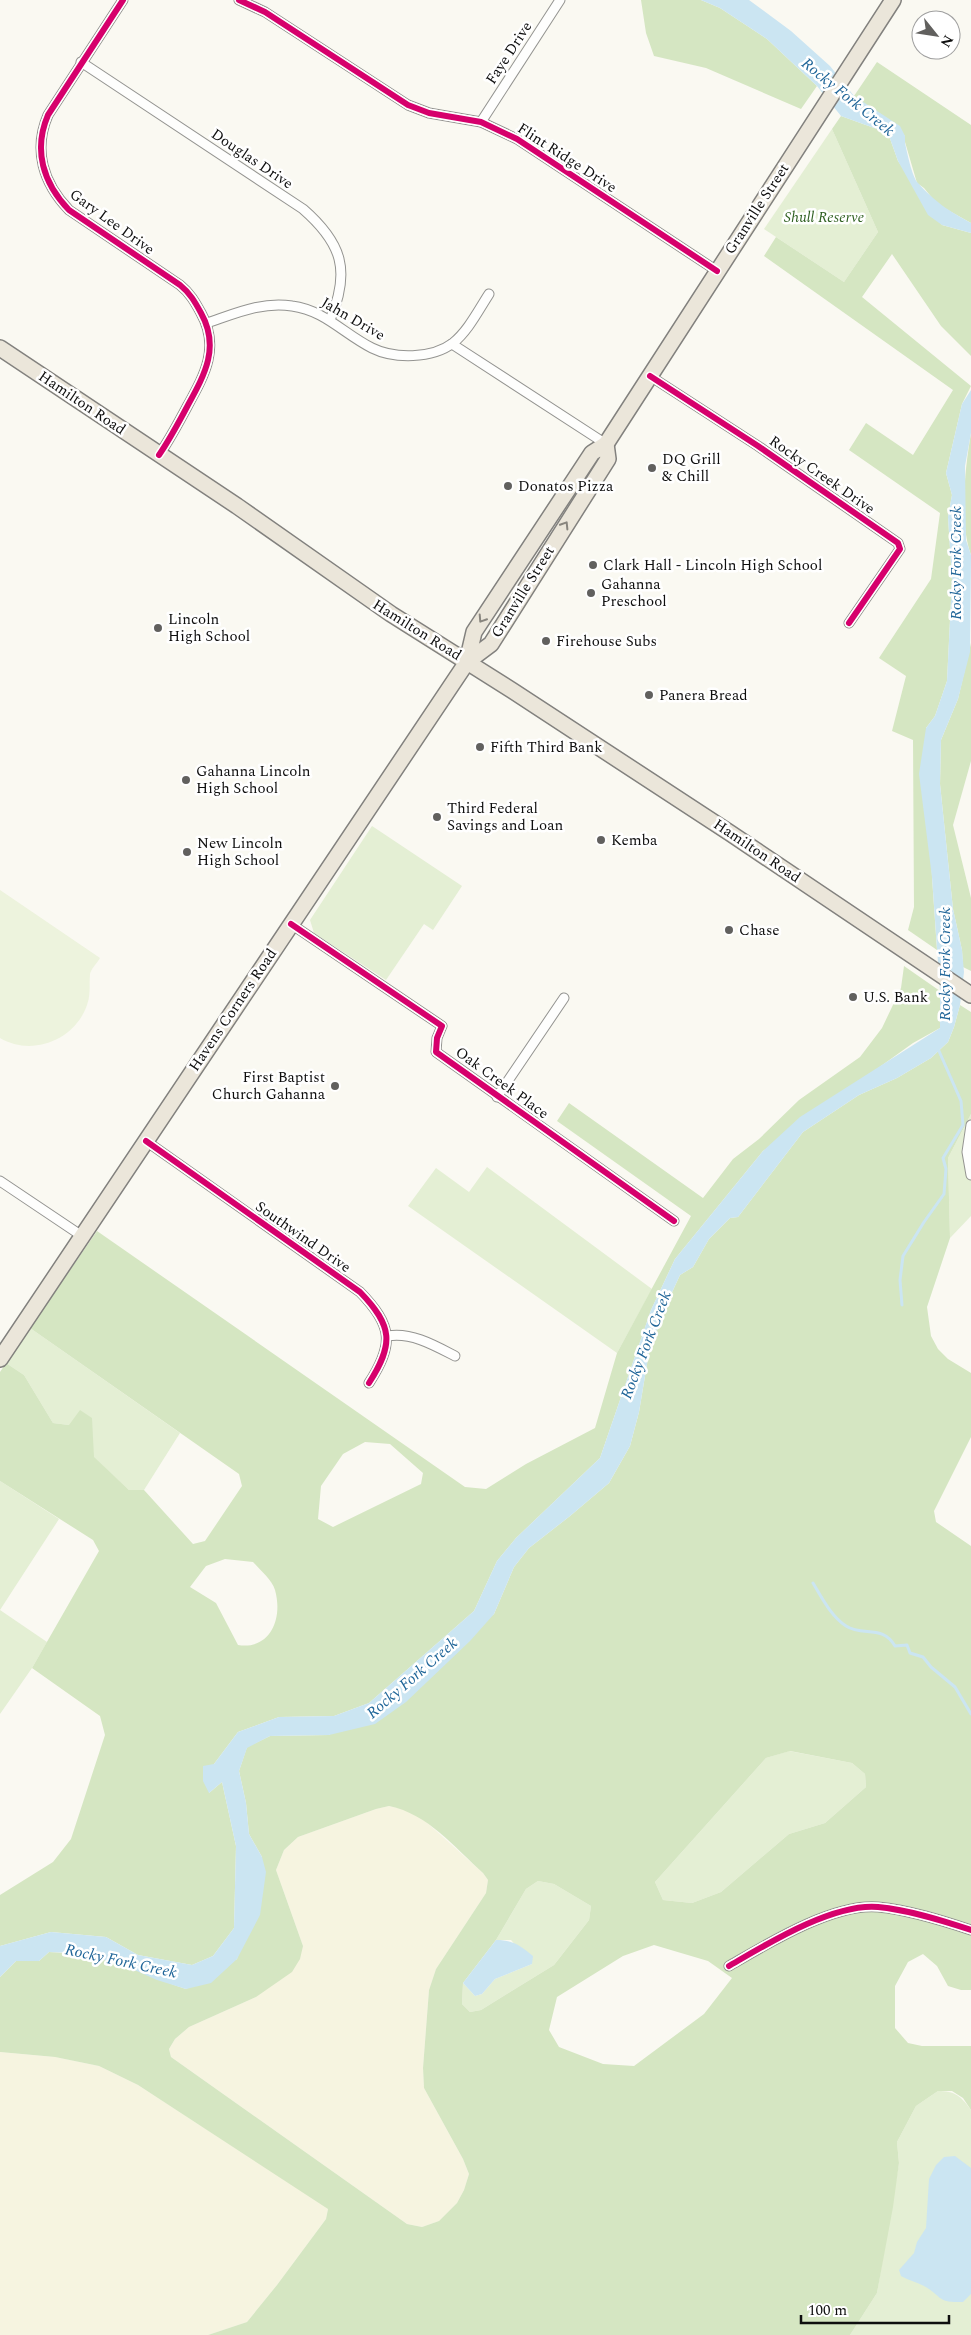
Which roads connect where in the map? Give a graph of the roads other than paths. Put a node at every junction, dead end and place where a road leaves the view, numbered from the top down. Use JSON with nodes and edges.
{"nodes":[{"id":1,"x":123,"y":0,"type":"edge"},
{"id":2,"x":239,"y":0,"type":"edge"},
{"id":3,"x":560,"y":0,"type":"edge"},
{"id":4,"x":891,"y":1,"type":"edge"},
{"id":5,"x":82,"y":62,"type":"junction"},
{"id":6,"x":481,"y":122,"type":"junction"},
{"id":7,"x":717,"y":271,"type":"junction"},
{"id":8,"x":489,"y":294,"type":"dead end"},
{"id":9,"x":330,"y":320,"type":"junction"},
{"id":10,"x":207,"y":323,"type":"junction"},
{"id":11,"x":452,"y":344,"type":"junction"},
{"id":12,"x":0,"y":348,"type":"edge"},
{"id":13,"x":650,"y":376,"type":"junction"},
{"id":14,"x":606,"y":444,"type":"junction"},
{"id":15,"x":160,"y":455,"type":"junction"},
{"id":16,"x":849,"y":624,"type":"dead end"},
{"id":17,"x":467,"y":662,"type":"junction"},
{"id":18,"x":291,"y":924,"type":"junction"},
{"id":19,"x":901,"y":944,"type":"junction"},
{"id":20,"x":971,"y":984,"type":"edge"},
{"id":21,"x":971,"y":994,"type":"edge"},
{"id":22,"x":564,"y":998,"type":"dead end"},
{"id":23,"x":497,"y":1097,"type":"junction"},
{"id":24,"x":971,"y":1125,"type":"edge"},
{"id":25,"x":146,"y":1141,"type":"junction"},
{"id":26,"x":971,"y":1175,"type":"edge"},
{"id":27,"x":0,"y":1181,"type":"edge"},
{"id":28,"x":674,"y":1221,"type":"dead end"},
{"id":29,"x":82,"y":1236,"type":"junction"},
{"id":30,"x":388,"y":1336,"type":"junction"},
{"id":31,"x":455,"y":1356,"type":"dead end"},
{"id":32,"x":0,"y":1359,"type":"edge"},
{"id":33,"x":369,"y":1383,"type":"dead end"},
{"id":34,"x":971,"y":1930,"type":"edge"},
{"id":35,"x":729,"y":1966,"type":"dead end"}],
"edges":[{"from":1,"to":5,"type":"street","name":"Gary Lee Drive"},
{"from":2,"to":6,"type":"street","name":"Flint Ridge Drive"},
{"from":3,"to":6,"type":"street","name":"Faye Drive"},
{"from":4,"to":7,"type":"main road","name":"Granville Street"},
{"from":5,"to":9,"type":"street","name":"Douglas Drive"},
{"from":5,"to":10,"type":"street","name":"Gary Lee Drive"},
{"from":6,"to":7,"type":"street","name":"Flint Ridge Drive"},
{"from":7,"to":13,"type":"main road","name":"Granville Street"},
{"from":8,"to":11,"type":"street"},
{"from":9,"to":10,"type":"street","name":"Jahn Drive"},
{"from":9,"to":11,"type":"street","name":"Jahn Drive"},
{"from":10,"to":15,"type":"street","name":"Gary Lee Drive"},
{"from":11,"to":14,"type":"street"},
{"from":12,"to":15,"type":"main road","name":"Hamilton Road"},
{"from":13,"to":14,"type":"main road","name":"Granville Street"},
{"from":13,"to":16,"type":"street","name":"Rocky Creek Drive"},
{"from":14,"to":17,"type":"main road","name":"Granville Street","one_way":true},
{"from":17,"to":14,"type":"main road","name":"Granville Street","one_way":true},
{"from":15,"to":17,"type":"main road","name":"Hamilton Road"},
{"from":17,"to":18,"type":"main road","name":"Havens Corners Road"},
{"from":17,"to":19,"type":"main road","name":"Hamilton Road"},
{"from":18,"to":23,"type":"street","name":"Oak Creek Place"},
{"from":18,"to":25,"type":"main road","name":"Havens Corners Road"},
{"from":19,"to":20,"type":"main road","name":"Hamilton Road"},
{"from":19,"to":21,"type":"main road","name":"Hamilton Road"},
{"from":22,"to":23,"type":"street"},
{"from":23,"to":28,"type":"street","name":"Oak Creek Place"},
{"from":24,"to":26,"type":"street"},
{"from":25,"to":29,"type":"main road","name":"Havens Corners Road"},
{"from":25,"to":30,"type":"street","name":"Southwind Drive"},
{"from":27,"to":29,"type":"street"},
{"from":29,"to":32,"type":"main road","name":"Havens Corners Road"},
{"from":30,"to":31,"type":"street"},
{"from":30,"to":33,"type":"street"},
{"from":34,"to":35,"type":"street"}]}
